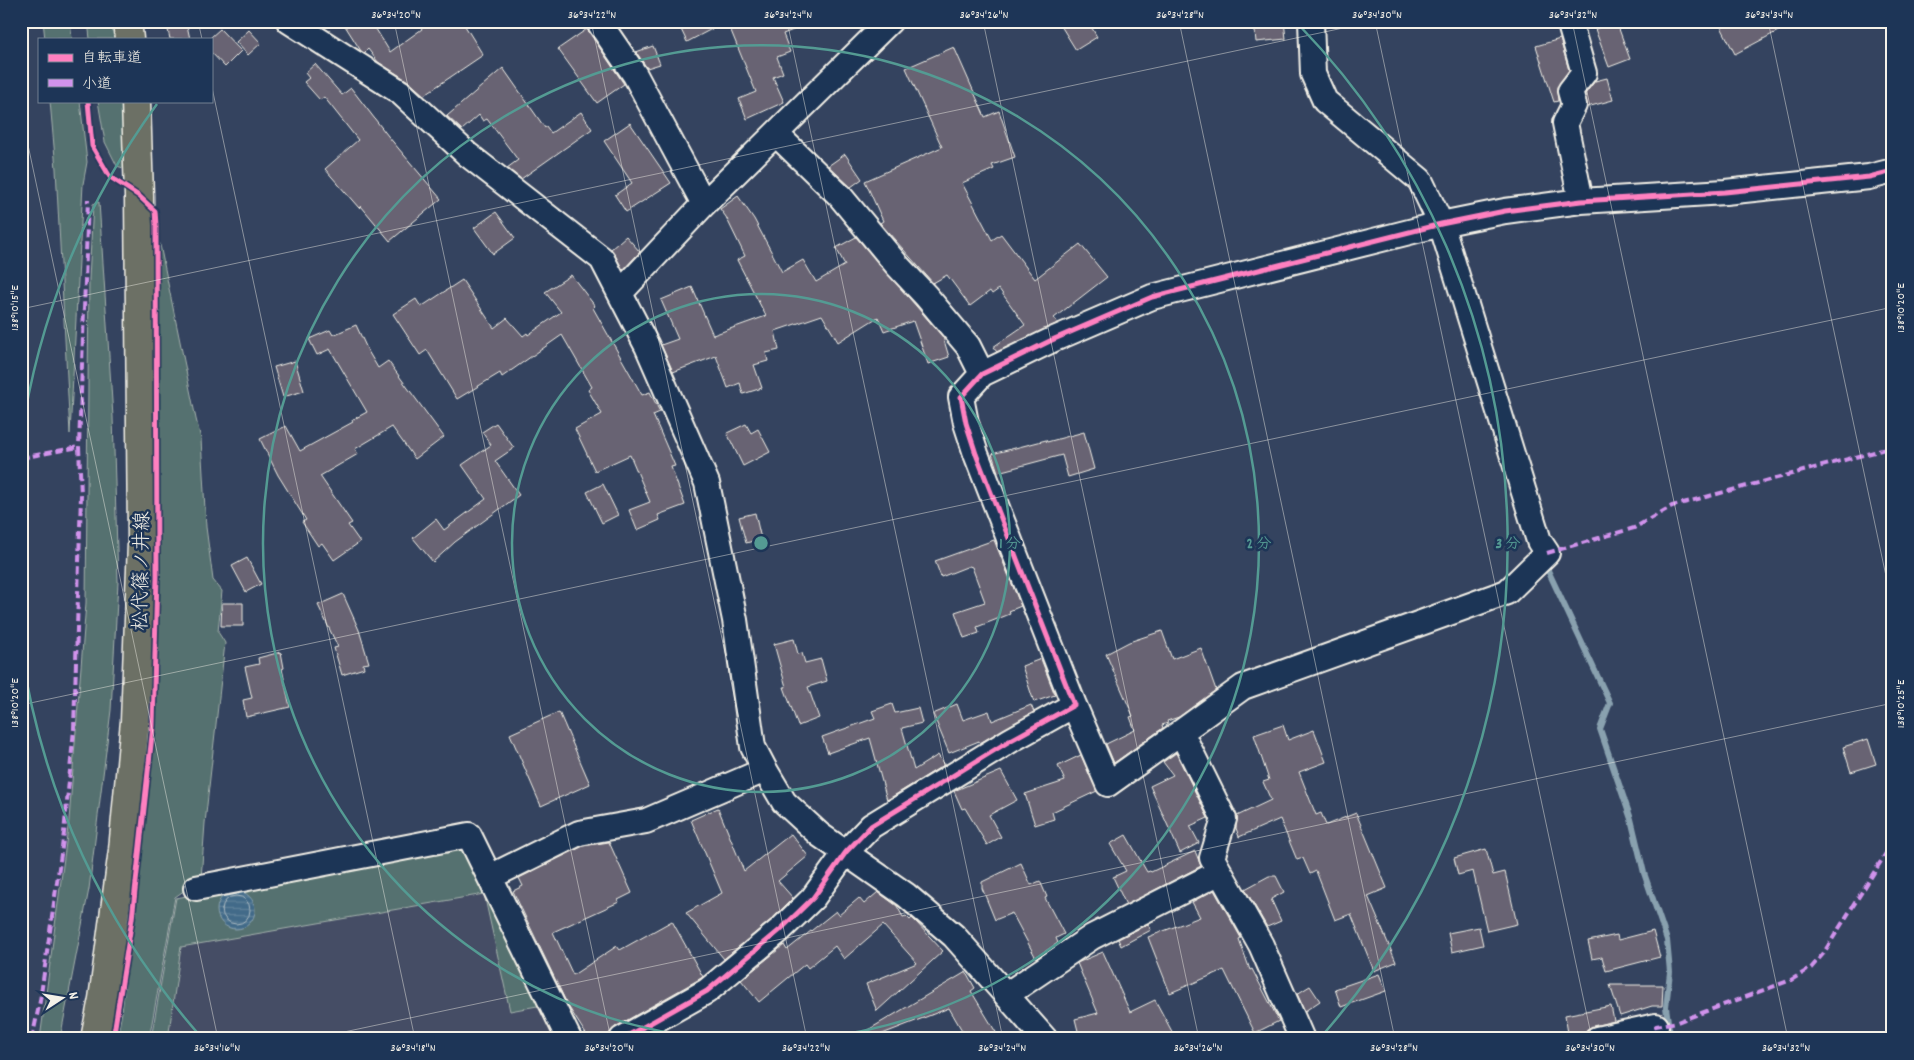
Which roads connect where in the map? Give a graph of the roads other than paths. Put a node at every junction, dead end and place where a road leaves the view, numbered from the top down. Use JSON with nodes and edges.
{"nodes":[{"id":1,"x":127,"y":21,"type":"edge"},
{"id":2,"x":289,"y":21,"type":"edge"},
{"id":3,"x":598,"y":21,"type":"edge"},
{"id":4,"x":890,"y":21,"type":"edge"},
{"id":5,"x":1311,"y":21,"type":"edge"},
{"id":6,"x":1568,"y":21,"type":"edge"},
{"id":7,"x":129,"y":38,"type":"edge"},
{"id":8,"x":136,"y":102,"type":"edge"},
{"id":9,"x":776,"y":134,"type":"junction"},
{"id":10,"x":1893,"y":172,"type":"edge"},
{"id":11,"x":1581,"y":201,"type":"junction"},
{"id":12,"x":704,"y":204,"type":"junction"},
{"id":13,"x":1441,"y":224,"type":"junction"},
{"id":14,"x":621,"y":292,"type":"junction"},
{"id":15,"x":982,"y":374,"type":"junction"},
{"id":16,"x":1074,"y":705,"type":"junction"},
{"id":17,"x":1181,"y":732,"type":"junction"},
{"id":18,"x":765,"y":770,"type":"junction"},
{"id":19,"x":846,"y":852,"type":"junction"},
{"id":20,"x":1220,"y":872,"type":"junction"},
{"id":21,"x":490,"y":877,"type":"junction"},
{"id":22,"x":196,"y":888,"type":"dead end"},
{"id":23,"x":1006,"y":995,"type":"junction"},
{"id":24,"x":1656,"y":1026,"type":"dead end"},
{"id":25,"x":96,"y":1039,"type":"edge"},
{"id":26,"x":568,"y":1039,"type":"edge"},
{"id":27,"x":622,"y":1039,"type":"edge"},
{"id":28,"x":1045,"y":1039,"type":"edge"},
{"id":29,"x":1302,"y":1039,"type":"edge"},
{"id":30,"x":1597,"y":1039,"type":"edge"}],
"edges":[{"from":1,"to":7,"type":"main road"},
{"from":2,"to":14,"type":"street"},
{"from":3,"to":12,"type":"street"},
{"from":4,"to":9,"type":"street"},
{"from":5,"to":13,"type":"street"},
{"from":6,"to":11,"type":"street"},
{"from":8,"to":25,"type":"main road","name":"松代篠ノ井線"},
{"from":9,"to":12,"type":"street"},
{"from":9,"to":15,"type":"street"},
{"from":10,"to":11,"type":"street"},
{"from":11,"to":13,"type":"street"},
{"from":12,"to":14,"type":"street"},
{"from":13,"to":15,"type":"street"},
{"from":13,"to":17,"type":"street"},
{"from":14,"to":18,"type":"street"},
{"from":15,"to":16,"type":"street"},
{"from":16,"to":17,"type":"street"},
{"from":16,"to":19,"type":"street"},
{"from":17,"to":20,"type":"street"},
{"from":18,"to":19,"type":"street"},
{"from":18,"to":21,"type":"street"},
{"from":19,"to":23,"type":"street"},
{"from":19,"to":27,"type":"street"},
{"from":20,"to":23,"type":"street"},
{"from":20,"to":29,"type":"street"},
{"from":21,"to":22,"type":"street"},
{"from":21,"to":26,"type":"street"},
{"from":23,"to":28,"type":"street"},
{"from":24,"to":30,"type":"street"}]}
